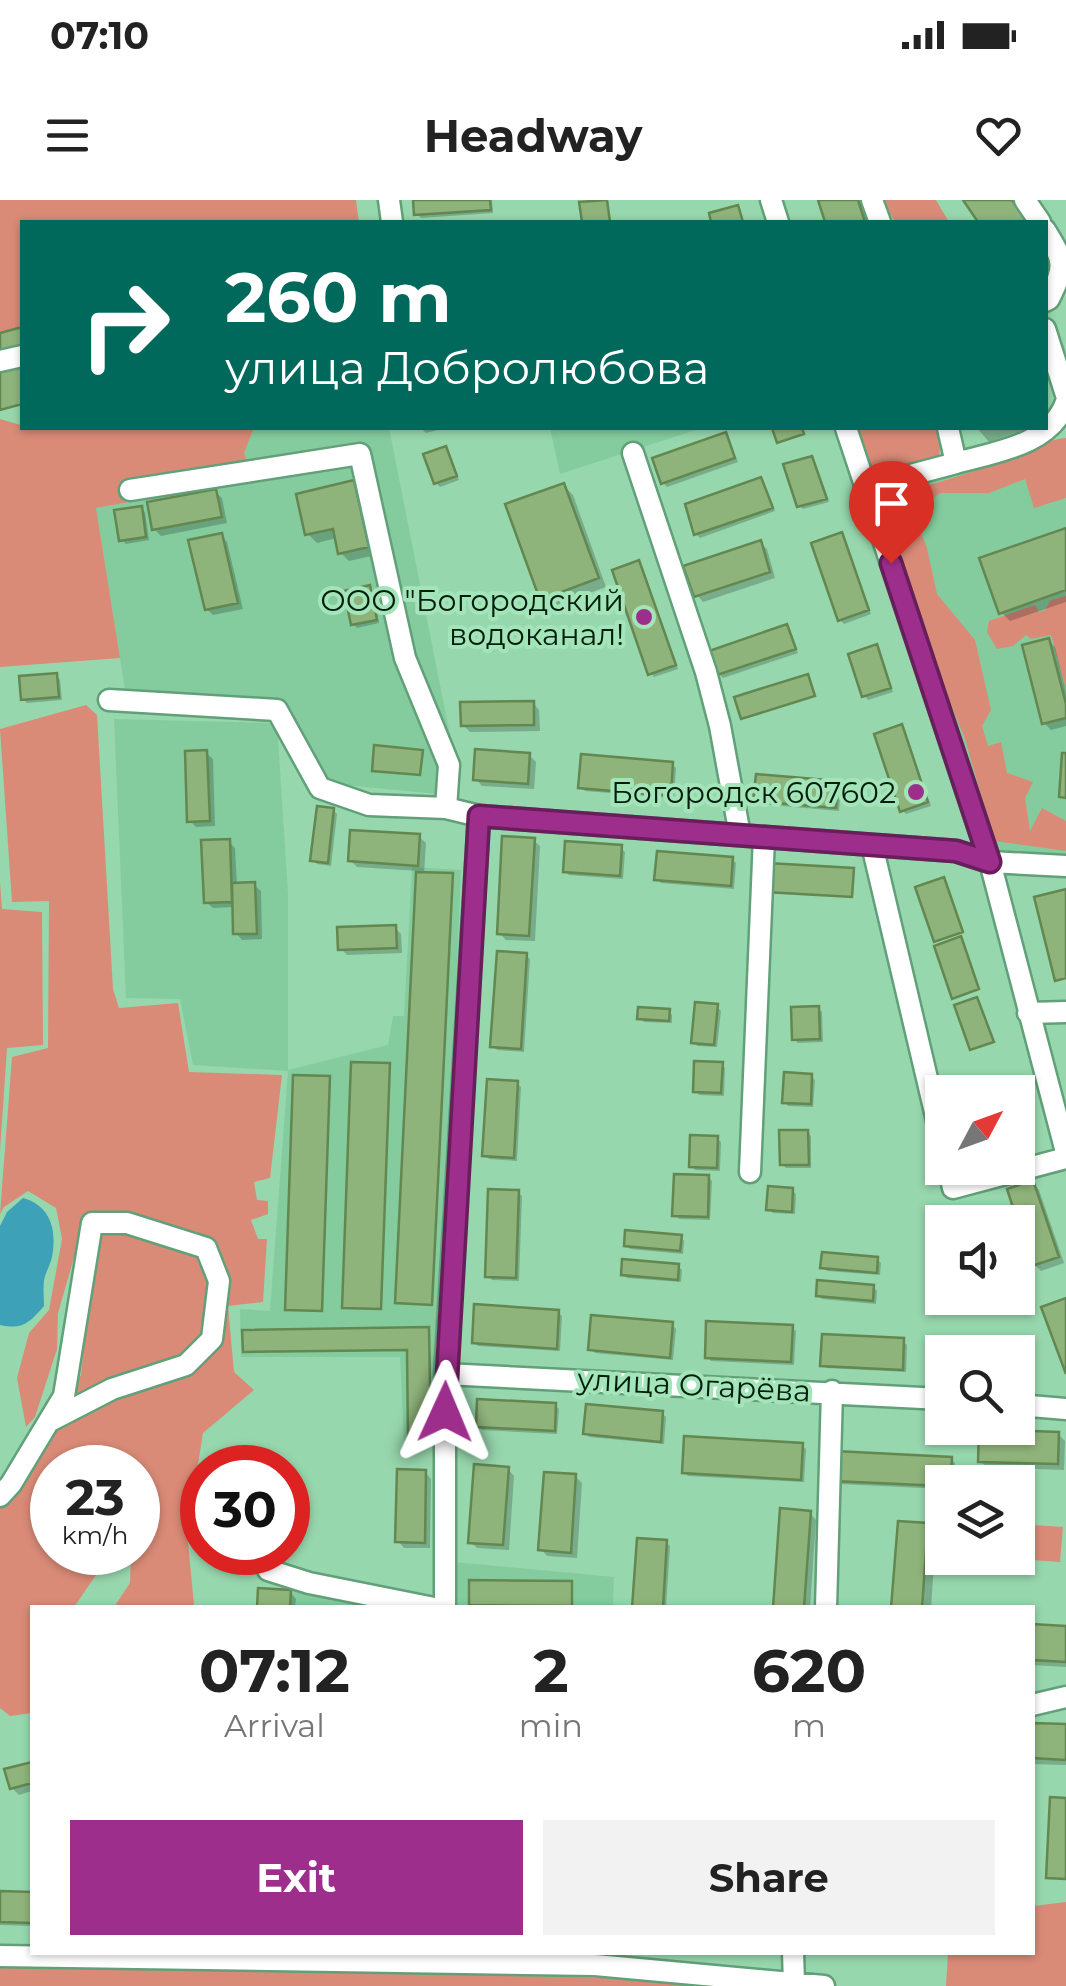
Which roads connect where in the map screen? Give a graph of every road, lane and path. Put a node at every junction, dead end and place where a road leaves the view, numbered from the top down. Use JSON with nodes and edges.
{"nodes":[{"id":1,"x":1048,"y":235,"type":"edge"},
{"id":2,"x":1048,"y":300,"type":"edge"},
{"id":3,"x":1048,"y":338,"type":"edge"},
{"id":4,"x":1066,"y":394,"type":"edge"},
{"id":5,"x":1066,"y":402,"type":"edge"},
{"id":6,"x":847,"y":430,"type":"edge"},
{"id":7,"x":948,"y":430,"type":"edge"},
{"id":8,"x":1048,"y":430,"type":"edge"},
{"id":9,"x":1048,"y":430,"type":"edge"},
{"id":10,"x":634,"y":452,"type":"dead end"},
{"id":11,"x":956,"y":463,"type":"junction"},
{"id":12,"x":866,"y":488,"type":"junction"},
{"id":13,"x":130,"y":490,"type":"dead end"},
{"id":14,"x":109,"y":700,"type":"dead end"},
{"id":15,"x":446,"y":808,"type":"junction"},
{"id":16,"x":479,"y":816,"type":"junction"},
{"id":17,"x":740,"y":835,"type":"junction"},
{"id":18,"x":764,"y":837,"type":"junction"},
{"id":19,"x":872,"y":845,"type":"junction"},
{"id":20,"x":990,"y":862,"type":"junction"},
{"id":21,"x":1066,"y":866,"type":"edge"},
{"id":22,"x":1066,"y":1012,"type":"edge"},
{"id":23,"x":1028,"y":1014,"type":"junction"},
{"id":24,"x":926,"y":1075,"type":"edge"},
{"id":25,"x":1066,"y":1155,"type":"edge"},
{"id":26,"x":1035,"y":1164,"type":"edge"},
{"id":27,"x":750,"y":1172,"type":"dead end"},
{"id":28,"x":445,"y":1374,"type":"junction"},
{"id":29,"x":832,"y":1391,"type":"junction"},
{"id":30,"x":925,"y":1399,"type":"edge"},
{"id":31,"x":1035,"y":1406,"type":"edge"},
{"id":32,"x":1066,"y":1409,"type":"edge"},
{"id":33,"x":50,"y":1420,"type":"junction"},
{"id":34,"x":0,"y":1496,"type":"edge"},
{"id":35,"x":285,"y":1575,"type":"edge"},
{"id":36,"x":420,"y":1605,"type":"edge"},
{"id":37,"x":444,"y":1605,"type":"edge"},
{"id":38,"x":826,"y":1605,"type":"edge"},
{"id":39,"x":1066,"y":1698,"type":"edge"},
{"id":40,"x":1035,"y":1704,"type":"edge"},
{"id":41,"x":793,"y":1955,"type":"edge"},
{"id":42,"x":0,"y":1956,"type":"edge"},
{"id":43,"x":794,"y":1983,"type":"junction"},
{"id":44,"x":824,"y":1986,"type":"edge"}],
"edges":[{"from":1,"to":2,"type":"street"},
{"from":3,"to":4,"type":"street"},
{"from":5,"to":8,"type":"street"},
{"from":6,"to":12,"type":"street"},
{"from":7,"to":11,"type":"street"},
{"from":9,"to":11,"type":"street"},
{"from":10,"to":17,"type":"street"},
{"from":11,"to":12,"type":"street"},
{"from":12,"to":20,"type":"street"},
{"from":13,"to":15,"type":"street"},
{"from":14,"to":15,"type":"street"},
{"from":15,"to":16,"type":"street"},
{"from":16,"to":17,"type":"street"},
{"from":16,"to":28,"type":"street"},
{"from":17,"to":18,"type":"street"},
{"from":18,"to":19,"type":"street"},
{"from":18,"to":27,"type":"street"},
{"from":19,"to":20,"type":"street"},
{"from":19,"to":24,"type":"street"},
{"from":20,"to":21,"type":"street"},
{"from":20,"to":23,"type":"street"},
{"from":22,"to":23,"type":"street"},
{"from":23,"to":25,"type":"street"},
{"from":25,"to":26,"type":"street"},
{"from":28,"to":29,"type":"street","name":"улица Огарёва"},
{"from":28,"to":37,"type":"street"},
{"from":29,"to":30,"type":"street","name":"улица Огарёва"},
{"from":29,"to":38,"type":"street"},
{"from":31,"to":32,"type":"street"},
{"from":33,"to":33,"type":"street"},
{"from":33,"to":34,"type":"street"},
{"from":35,"to":36,"type":"street"},
{"from":39,"to":40,"type":"street"},
{"from":41,"to":43,"type":"street"},
{"from":42,"to":43,"type":"street"},
{"from":43,"to":44,"type":"street"}]}
